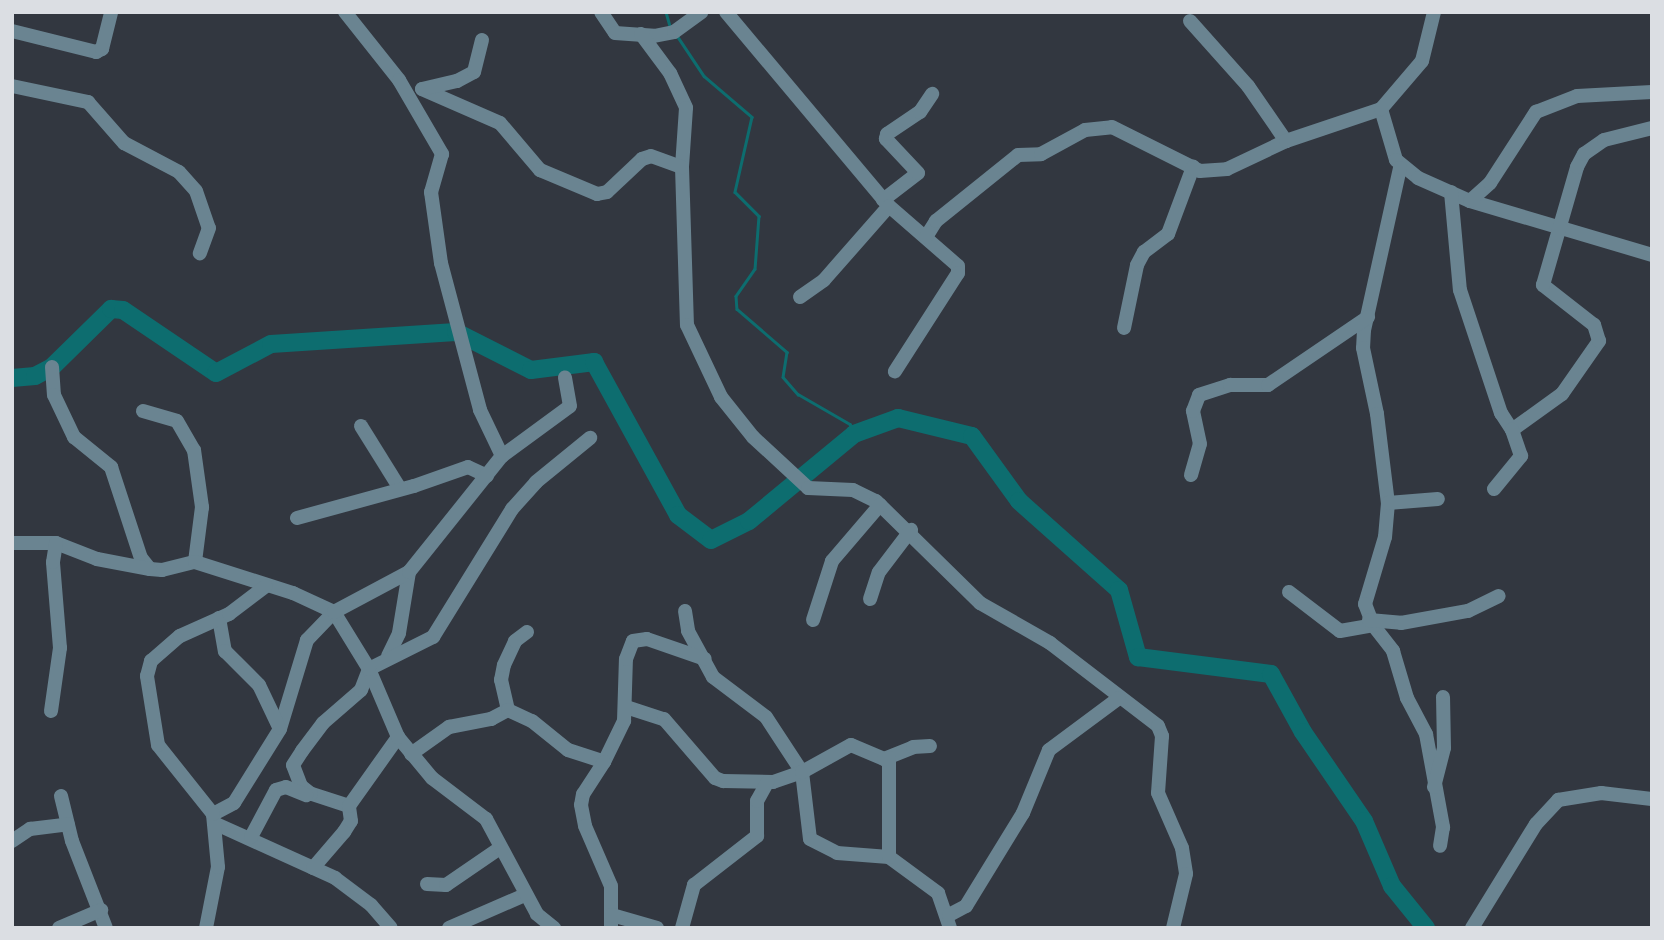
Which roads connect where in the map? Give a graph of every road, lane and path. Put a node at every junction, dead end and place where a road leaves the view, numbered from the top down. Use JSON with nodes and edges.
{"nodes":[{"id":1,"x":111,"y":12,"type":"edge"},
{"id":2,"x":345,"y":12,"type":"edge"},
{"id":3,"x":601,"y":12,"type":"edge"},
{"id":4,"x":702,"y":12,"type":"edge"},
{"id":5,"x":726,"y":12,"type":"edge"},
{"id":6,"x":1434,"y":12,"type":"edge"},
{"id":7,"x":1189,"y":21,"type":"dead end"},
{"id":8,"x":12,"y":31,"type":"edge"},
{"id":9,"x":641,"y":34,"type":"junction"},
{"id":10,"x":482,"y":40,"type":"dead end"},
{"id":11,"x":12,"y":86,"type":"edge"},
{"id":12,"x":422,"y":89,"type":"junction"},
{"id":13,"x":1652,"y":92,"type":"edge"},
{"id":14,"x":407,"y":93,"type":"junction"},
{"id":15,"x":932,"y":94,"type":"dead end"},
{"id":16,"x":1381,"y":109,"type":"junction"},
{"id":17,"x":1652,"y":128,"type":"edge"},
{"id":18,"x":1286,"y":141,"type":"junction"},
{"id":19,"x":682,"y":167,"type":"junction"},
{"id":20,"x":1193,"y":167,"type":"junction"},
{"id":21,"x":1400,"y":168,"type":"junction"},
{"id":22,"x":1451,"y":191,"type":"junction"},
{"id":23,"x":1470,"y":201,"type":"junction"},
{"id":24,"x":886,"y":203,"type":"junction"},
{"id":25,"x":1562,"y":227,"type":"junction"},
{"id":26,"x":926,"y":237,"type":"junction"},
{"id":27,"x":200,"y":253,"type":"dead end"},
{"id":28,"x":1652,"y":255,"type":"edge"},
{"id":29,"x":800,"y":297,"type":"dead end"},
{"id":30,"x":1368,"y":317,"type":"junction"},
{"id":31,"x":1124,"y":328,"type":"dead end"},
{"id":32,"x":52,"y":367,"type":"dead end"},
{"id":33,"x":895,"y":371,"type":"dead end"},
{"id":34,"x":565,"y":377,"type":"dead end"},
{"id":35,"x":143,"y":411,"type":"dead end"},
{"id":36,"x":361,"y":426,"type":"dead end"},
{"id":37,"x":1512,"y":430,"type":"junction"},
{"id":38,"x":590,"y":438,"type":"dead end"},
{"id":39,"x":502,"y":456,"type":"junction"},
{"id":40,"x":1191,"y":475,"type":"dead end"},
{"id":41,"x":487,"y":476,"type":"junction"},
{"id":42,"x":399,"y":487,"type":"junction"},
{"id":43,"x":1494,"y":489,"type":"dead end"},
{"id":44,"x":1438,"y":499,"type":"dead end"},
{"id":45,"x":1388,"y":503,"type":"junction"},
{"id":46,"x":880,"y":505,"type":"junction"},
{"id":47,"x":297,"y":517,"type":"dead end"},
{"id":48,"x":911,"y":530,"type":"junction"},
{"id":49,"x":12,"y":543,"type":"edge"},
{"id":50,"x":56,"y":543,"type":"junction"},
{"id":51,"x":195,"y":562,"type":"junction"},
{"id":52,"x":150,"y":569,"type":"junction"},
{"id":53,"x":409,"y":572,"type":"junction"},
{"id":54,"x":266,"y":586,"type":"junction"},
{"id":55,"x":1290,"y":592,"type":"dead end"},
{"id":56,"x":1499,"y":596,"type":"dead end"},
{"id":57,"x":870,"y":599,"type":"dead end"},
{"id":58,"x":685,"y":611,"type":"dead end"},
{"id":59,"x":334,"y":612,"type":"junction"},
{"id":60,"x":219,"y":618,"type":"junction"},
{"id":61,"x":813,"y":620,"type":"dead end"},
{"id":62,"x":1371,"y":623,"type":"junction"},
{"id":63,"x":527,"y":632,"type":"dead end"},
{"id":64,"x":388,"y":656,"type":"junction"},
{"id":65,"x":705,"y":659,"type":"junction"},
{"id":66,"x":369,"y":669,"type":"junction"},
{"id":67,"x":1443,"y":697,"type":"dead end"},
{"id":68,"x":1119,"y":698,"type":"junction"},
{"id":69,"x":625,"y":707,"type":"junction"},
{"id":70,"x":508,"y":710,"type":"junction"},
{"id":71,"x":51,"y":711,"type":"dead end"},
{"id":72,"x":280,"y":729,"type":"junction"},
{"id":73,"x":398,"y":737,"type":"junction"},
{"id":74,"x":930,"y":746,"type":"dead end"},
{"id":75,"x":411,"y":754,"type":"junction"},
{"id":76,"x":889,"y":758,"type":"junction"},
{"id":77,"x":604,"y":762,"type":"junction"},
{"id":78,"x":802,"y":772,"type":"junction"},
{"id":79,"x":767,"y":783,"type":"junction"},
{"id":80,"x":1434,"y":789,"type":"junction"},
{"id":81,"x":311,"y":794,"type":"junction"},
{"id":82,"x":61,"y":796,"type":"dead end"},
{"id":83,"x":1652,"y":799,"type":"edge"},
{"id":84,"x":349,"y":806,"type":"junction"},
{"id":85,"x":213,"y":819,"type":"junction"},
{"id":86,"x":68,"y":824,"type":"junction"},
{"id":87,"x":251,"y":837,"type":"junction"},
{"id":88,"x":12,"y":841,"type":"edge"},
{"id":89,"x":1440,"y":846,"type":"dead end"},
{"id":90,"x":500,"y":848,"type":"junction"},
{"id":91,"x":889,"y":857,"type":"junction"},
{"id":92,"x":313,"y":868,"type":"junction"},
{"id":93,"x":428,"y":884,"type":"dead end"},
{"id":94,"x":525,"y":895,"type":"junction"},
{"id":95,"x":101,"y":911,"type":"junction"},
{"id":96,"x":612,"y":921,"type":"edge"},
{"id":97,"x":949,"y":922,"type":"edge"},
{"id":98,"x":59,"y":928,"type":"edge"},
{"id":99,"x":106,"y":928,"type":"edge"},
{"id":100,"x":206,"y":928,"type":"edge"},
{"id":101,"x":391,"y":928,"type":"edge"},
{"id":102,"x":449,"y":928,"type":"edge"},
{"id":103,"x":554,"y":928,"type":"edge"},
{"id":104,"x":657,"y":928,"type":"edge"},
{"id":105,"x":682,"y":928,"type":"edge"},
{"id":106,"x":1173,"y":928,"type":"edge"},
{"id":107,"x":1472,"y":928,"type":"edge"}],
"edges":[{"from":1,"to":8,"type":"street"},
{"from":2,"to":14,"type":"street"},
{"from":3,"to":9,"type":"street"},
{"from":4,"to":9,"type":"street"},
{"from":5,"to":24,"type":"street"},
{"from":6,"to":16,"type":"street"},
{"from":7,"to":18,"type":"street"},
{"from":9,"to":19,"type":"street"},
{"from":10,"to":12,"type":"street"},
{"from":11,"to":27,"type":"street"},
{"from":12,"to":14,"type":"street"},
{"from":12,"to":19,"type":"street"},
{"from":13,"to":23,"type":"street"},
{"from":14,"to":39,"type":"street"},
{"from":15,"to":24,"type":"street"},
{"from":16,"to":18,"type":"street"},
{"from":16,"to":21,"type":"street"},
{"from":17,"to":25,"type":"street"},
{"from":18,"to":20,"type":"street"},
{"from":19,"to":46,"type":"street"},
{"from":20,"to":26,"type":"street"},
{"from":20,"to":31,"type":"street"},
{"from":21,"to":22,"type":"street"},
{"from":21,"to":30,"type":"street"},
{"from":22,"to":23,"type":"street"},
{"from":22,"to":37,"type":"street"},
{"from":23,"to":25,"type":"street"},
{"from":24,"to":26,"type":"street"},
{"from":24,"to":29,"type":"street"},
{"from":25,"to":28,"type":"street"},
{"from":25,"to":37,"type":"street"},
{"from":26,"to":33,"type":"street"},
{"from":30,"to":40,"type":"street"},
{"from":30,"to":45,"type":"street"},
{"from":32,"to":52,"type":"street"},
{"from":34,"to":39,"type":"street"},
{"from":35,"to":51,"type":"street"},
{"from":36,"to":42,"type":"street"},
{"from":37,"to":43,"type":"street"},
{"from":38,"to":64,"type":"street"},
{"from":39,"to":41,"type":"street"},
{"from":41,"to":42,"type":"street"},
{"from":41,"to":53,"type":"street"},
{"from":42,"to":47,"type":"street"},
{"from":44,"to":45,"type":"street"},
{"from":45,"to":62,"type":"street"},
{"from":46,"to":48,"type":"street"},
{"from":46,"to":61,"type":"street"},
{"from":48,"to":57,"type":"street"},
{"from":48,"to":68,"type":"street"},
{"from":49,"to":50,"type":"street"},
{"from":50,"to":52,"type":"street"},
{"from":50,"to":71,"type":"street"},
{"from":51,"to":52,"type":"street"},
{"from":51,"to":54,"type":"street"},
{"from":53,"to":59,"type":"street"},
{"from":53,"to":64,"type":"street"},
{"from":54,"to":59,"type":"street"},
{"from":54,"to":60,"type":"street"},
{"from":55,"to":62,"type":"street"},
{"from":56,"to":62,"type":"street"},
{"from":58,"to":65,"type":"street"},
{"from":59,"to":66,"type":"street"},
{"from":59,"to":72,"type":"street"},
{"from":60,"to":72,"type":"street"},
{"from":60,"to":85,"type":"street"},
{"from":62,"to":80,"type":"street"},
{"from":63,"to":70,"type":"street"},
{"from":64,"to":66,"type":"street"},
{"from":65,"to":69,"type":"street"},
{"from":65,"to":78,"type":"street"},
{"from":66,"to":73,"type":"street"},
{"from":66,"to":81,"type":"street"},
{"from":67,"to":80,"type":"street"},
{"from":68,"to":97,"type":"street"},
{"from":68,"to":106,"type":"street"},
{"from":69,"to":77,"type":"street"},
{"from":69,"to":79,"type":"street"},
{"from":70,"to":75,"type":"street"},
{"from":70,"to":77,"type":"street"},
{"from":72,"to":85,"type":"street"},
{"from":73,"to":75,"type":"street"},
{"from":73,"to":84,"type":"street"},
{"from":74,"to":76,"type":"street"},
{"from":75,"to":90,"type":"street"},
{"from":76,"to":78,"type":"street"},
{"from":76,"to":91,"type":"street"},
{"from":77,"to":96,"type":"street"},
{"from":78,"to":79,"type":"street"},
{"from":78,"to":91,"type":"street"},
{"from":79,"to":105,"type":"street"},
{"from":80,"to":89,"type":"street"},
{"from":81,"to":84,"type":"street"},
{"from":81,"to":87,"type":"street"},
{"from":82,"to":86,"type":"street"},
{"from":83,"to":107,"type":"street"},
{"from":84,"to":92,"type":"street"},
{"from":85,"to":87,"type":"street"},
{"from":85,"to":100,"type":"street"},
{"from":86,"to":88,"type":"street"},
{"from":86,"to":95,"type":"street"},
{"from":87,"to":92,"type":"street"},
{"from":90,"to":93,"type":"street"},
{"from":90,"to":94,"type":"street"},
{"from":91,"to":97,"type":"street"},
{"from":92,"to":101,"type":"street"},
{"from":94,"to":102,"type":"street"},
{"from":94,"to":103,"type":"street"},
{"from":95,"to":98,"type":"street"},
{"from":95,"to":99,"type":"street"},
{"from":96,"to":104,"type":"street"}]}
